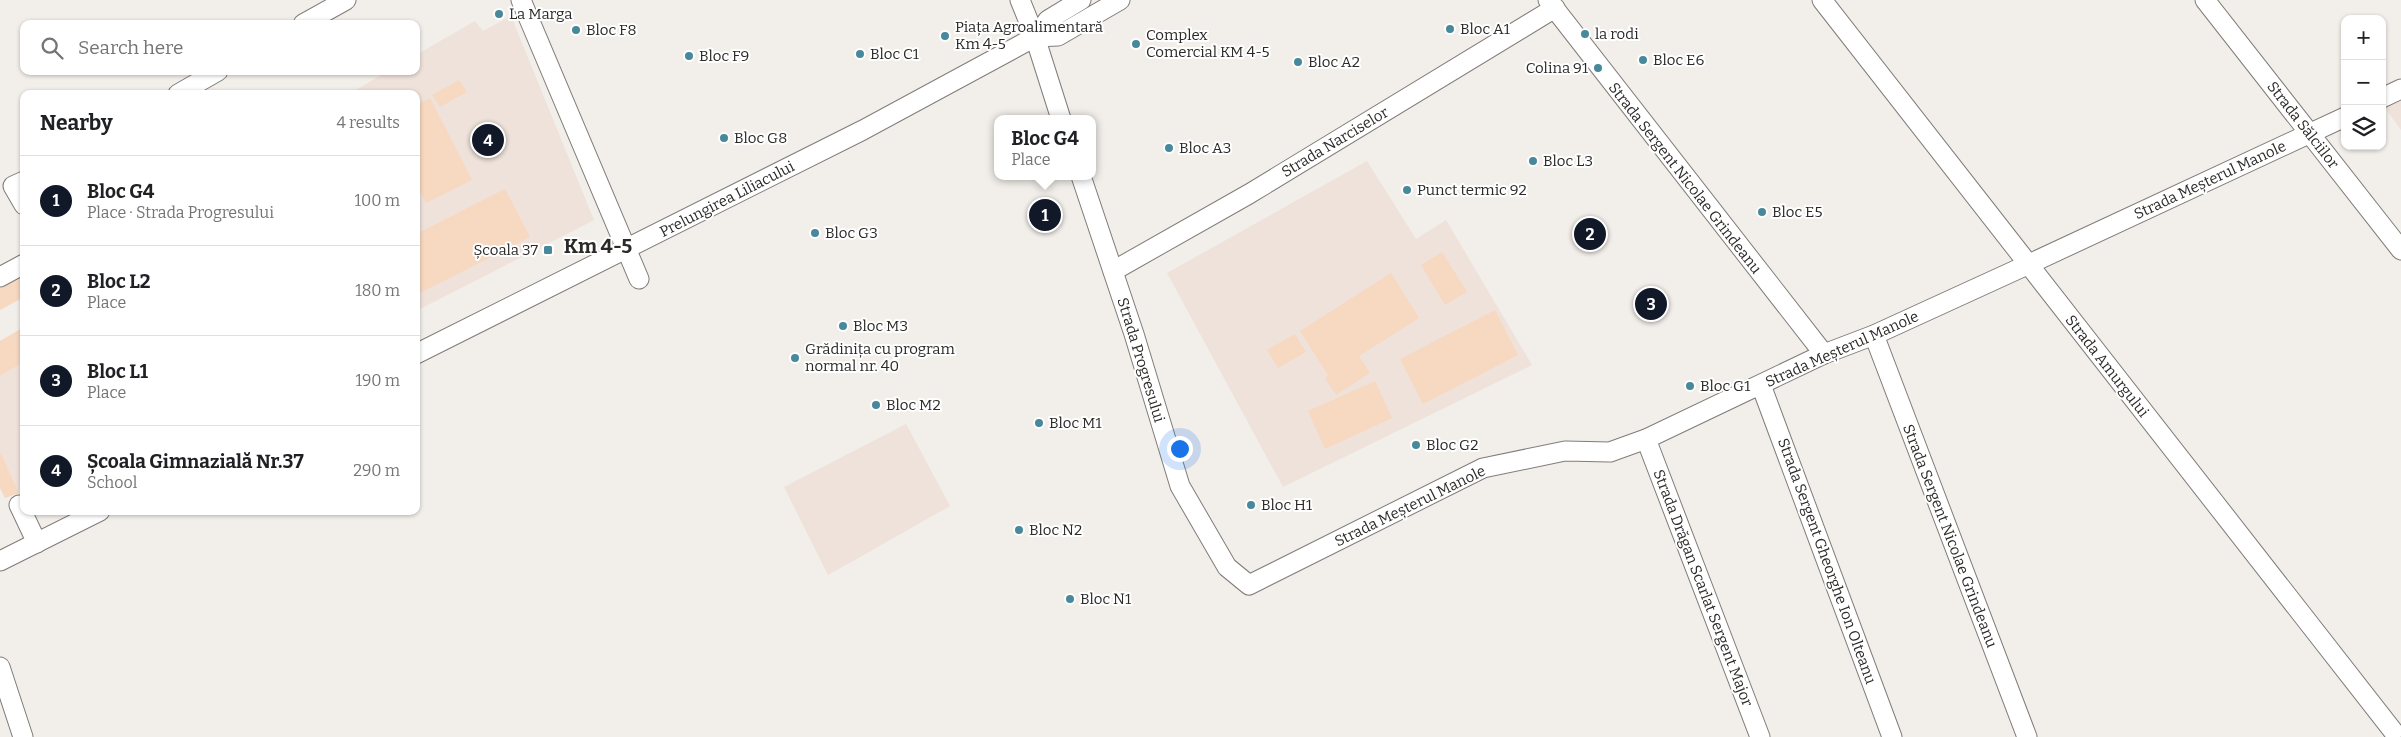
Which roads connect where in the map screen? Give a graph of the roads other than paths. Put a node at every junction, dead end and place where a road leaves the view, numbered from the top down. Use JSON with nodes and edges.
{"nodes":[{"id":1,"x":346,"y":0,"type":"edge"},
{"id":2,"x":521,"y":0,"type":"edge"},
{"id":3,"x":1020,"y":0,"type":"edge"},
{"id":4,"x":1081,"y":0,"type":"edge"},
{"id":5,"x":1120,"y":0,"type":"edge"},
{"id":6,"x":1822,"y":0,"type":"edge"},
{"id":7,"x":2205,"y":0,"type":"edge"},
{"id":8,"x":1551,"y":4,"type":"edge"},
{"id":9,"x":310,"y":20,"type":"edge"},
{"id":10,"x":1035,"y":37,"type":"junction"},
{"id":11,"x":211,"y":75,"type":"edge"},
{"id":12,"x":2401,"y":89,"type":"edge"},
{"id":13,"x":185,"y":90,"type":"edge"},
{"id":14,"x":2386,"y":96,"type":"edge"},
{"id":15,"x":1060,"y":115,"type":"edge"},
{"id":16,"x":2341,"y":119,"type":"edge"},
{"id":17,"x":2310,"y":134,"type":"junction"},
{"id":18,"x":1081,"y":180,"type":"edge"},
{"id":19,"x":20,"y":182,"type":"edge"},
{"id":20,"x":20,"y":197,"type":"edge"},
{"id":21,"x":626,"y":250,"type":"junction"},
{"id":22,"x":2401,"y":250,"type":"edge"},
{"id":23,"x":2027,"y":265,"type":"junction"},
{"id":24,"x":20,"y":266,"type":"edge"},
{"id":25,"x":1113,"y":271,"type":"junction"},
{"id":26,"x":0,"y":277,"type":"edge"},
{"id":27,"x":639,"y":279,"type":"dead end"},
{"id":28,"x":1874,"y":334,"type":"junction"},
{"id":29,"x":420,"y":352,"type":"edge"},
{"id":30,"x":1824,"y":354,"type":"junction"},
{"id":31,"x":1762,"y":385,"type":"junction"},
{"id":32,"x":1646,"y":439,"type":"junction"},
{"id":33,"x":23,"y":515,"type":"edge"},
{"id":34,"x":92,"y":515,"type":"edge"},
{"id":35,"x":36,"y":543,"type":"junction"},
{"id":36,"x":0,"y":561,"type":"edge"},
{"id":37,"x":1249,"y":585,"type":"joint"},
{"id":38,"x":0,"y":667,"type":"edge"},
{"id":39,"x":2391,"y":732,"type":"edge"},
{"id":40,"x":23,"y":737,"type":"edge"},
{"id":41,"x":1760,"y":737,"type":"edge"},
{"id":42,"x":1892,"y":737,"type":"edge"},
{"id":43,"x":2027,"y":737,"type":"edge"}],
"edges":[{"from":1,"to":9,"type":"street"},
{"from":2,"to":21,"type":"street"},
{"from":3,"to":10,"type":"street"},
{"from":4,"to":10,"type":"street","name":"Prelungirea Liliacului"},
{"from":5,"to":10,"type":"street","name":"Prelungirea Liliacului"},
{"from":6,"to":23,"type":"street","name":"Strada Amurgului"},
{"from":7,"to":17,"type":"street","name":"Strada Sălciilor"},
{"from":8,"to":25,"type":"street","name":"Strada Narciselor"},
{"from":8,"to":30,"type":"street","name":"Strada Sergent Nicolae Grindeanu"},
{"from":10,"to":15,"type":"street"},
{"from":10,"to":21,"type":"street","name":"Prelungirea Liliacului"},
{"from":11,"to":13,"type":"street"},
{"from":12,"to":14,"type":"street"},
{"from":16,"to":17,"type":"street","name":"Strada Meșterul Manole"},
{"from":17,"to":22,"type":"street","name":"Strada Sălciilor"},
{"from":17,"to":23,"type":"street","name":"Strada Meșterul Manole"},
{"from":18,"to":25,"type":"street","name":"Strada Progresului"},
{"from":19,"to":20,"type":"street"},
{"from":21,"to":27,"type":"street"},
{"from":21,"to":29,"type":"street","name":"Prelungirea Liliacului"},
{"from":23,"to":28,"type":"street","name":"Strada Meșterul Manole"},
{"from":23,"to":39,"type":"street","name":"Strada Amurgului"},
{"from":24,"to":26,"type":"street"},
{"from":25,"to":37,"type":"street","name":"Strada Progresului"},
{"from":28,"to":30,"type":"street","name":"Strada Meșterul Manole"},
{"from":28,"to":43,"type":"street","name":"Strada Sergent Nicolae Grindeanu"},
{"from":30,"to":31,"type":"street","name":"Strada Meșterul Manole"},
{"from":31,"to":32,"type":"street","name":"Strada Meșterul Manole"},
{"from":31,"to":42,"type":"street","name":"Strada Sergent Gheorghe Ion Olteanu"},
{"from":32,"to":37,"type":"street","name":"Strada Meșterul Manole"},
{"from":32,"to":41,"type":"street","name":"Strada Drăgan Scarlat Sergent Major"},
{"from":33,"to":35,"type":"street"},
{"from":34,"to":35,"type":"street"},
{"from":35,"to":36,"type":"street"},
{"from":38,"to":40,"type":"street"}]}
